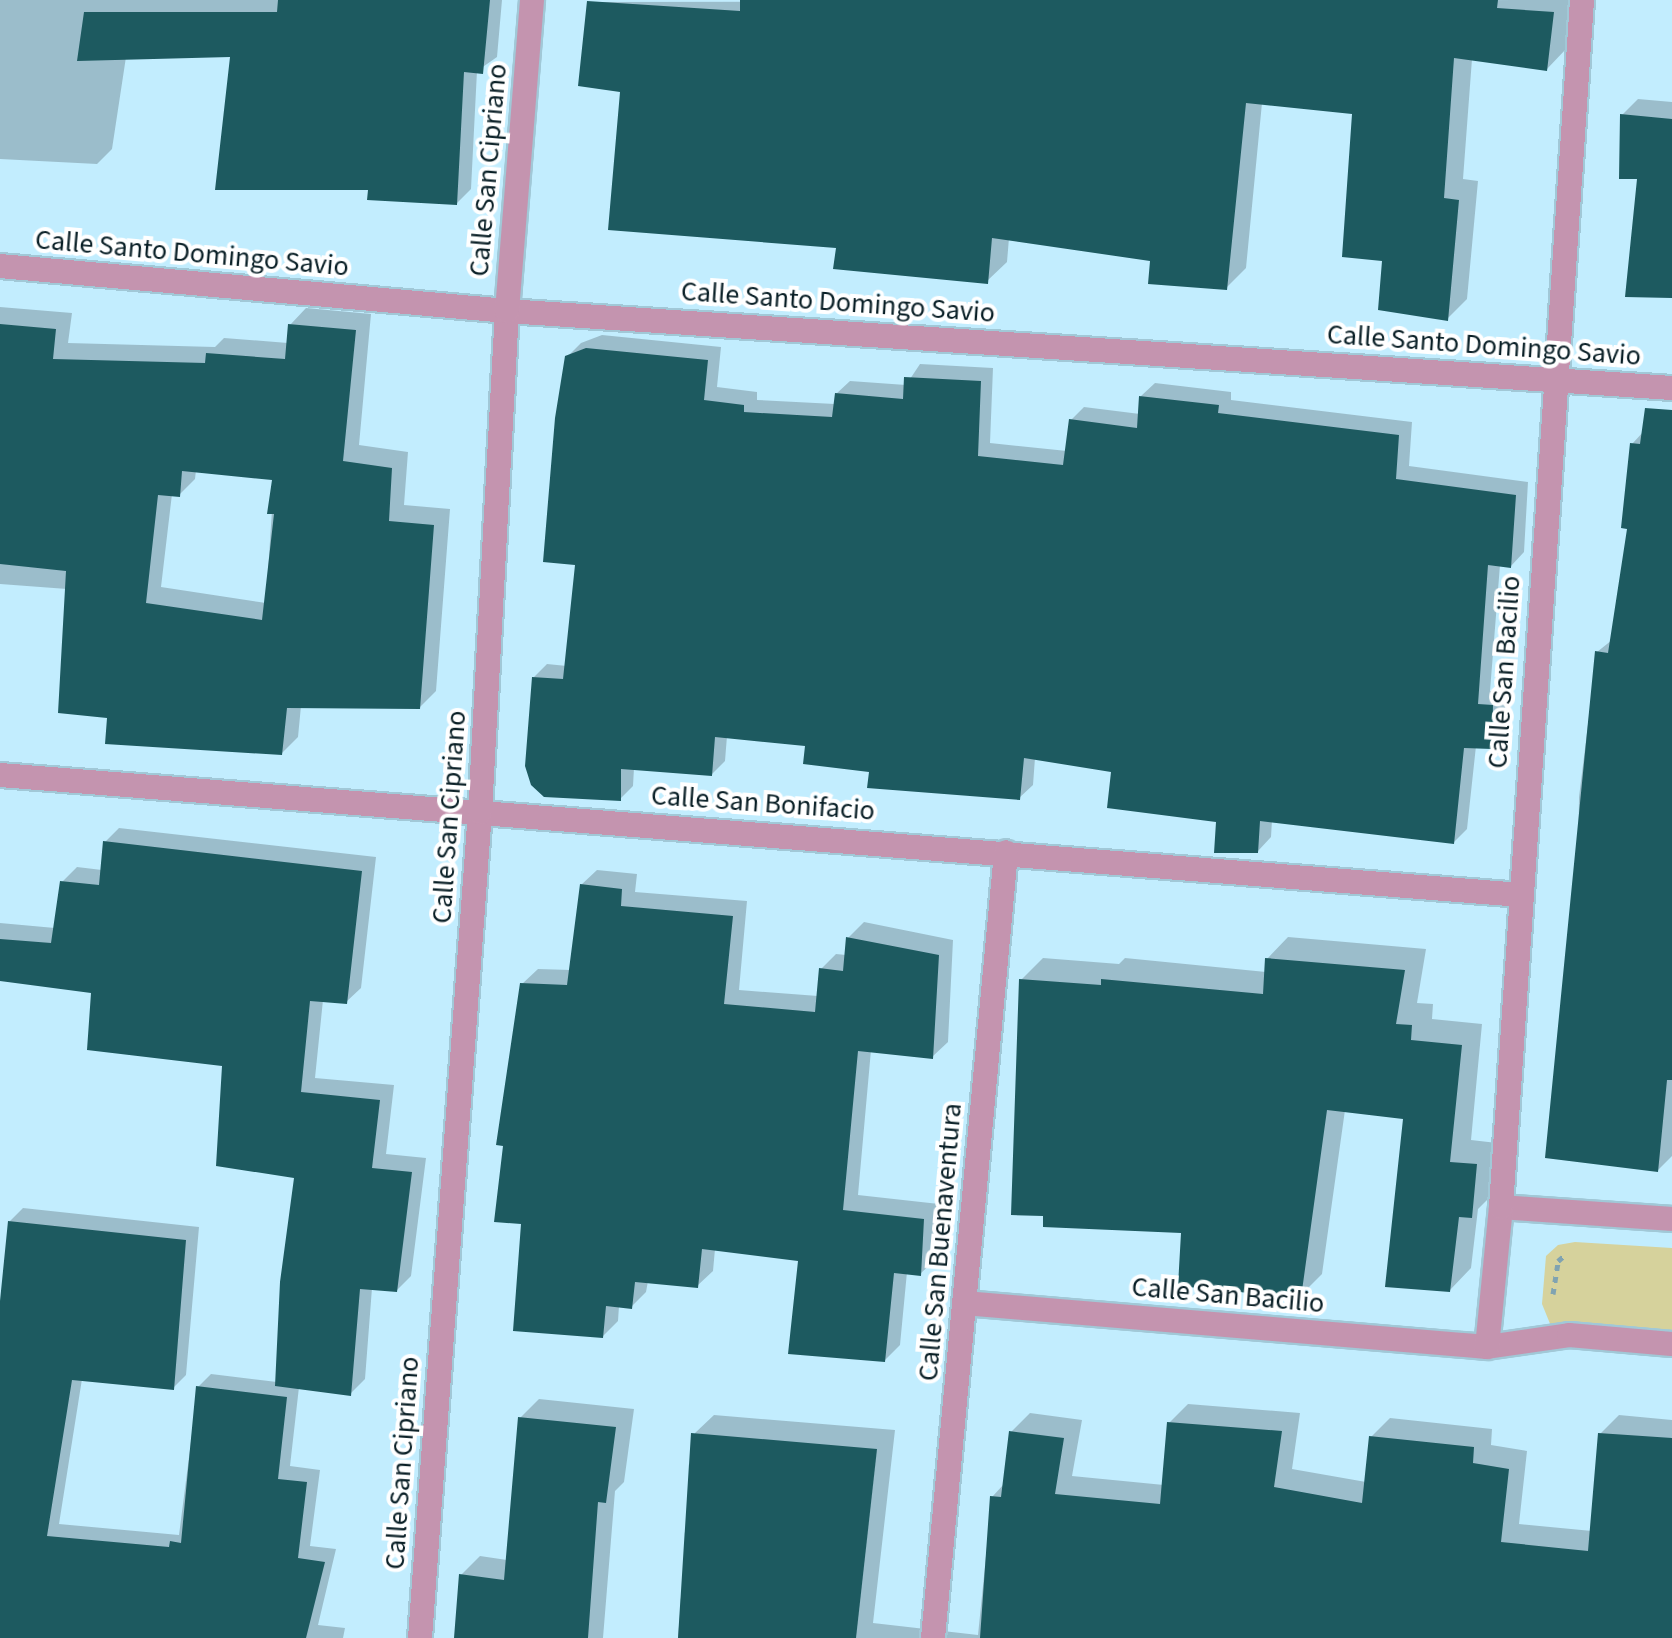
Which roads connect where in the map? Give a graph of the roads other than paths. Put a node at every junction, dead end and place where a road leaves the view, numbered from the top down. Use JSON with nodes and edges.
{"nodes":[{"id":1,"x":532,"y":0,"type":"edge"},
{"id":2,"x":1582,"y":0,"type":"edge"},
{"id":3,"x":0,"y":266,"type":"edge"},
{"id":4,"x":507,"y":311,"type":"junction"},
{"id":5,"x":1553,"y":379,"type":"junction"},
{"id":6,"x":1672,"y":388,"type":"edge"},
{"id":7,"x":0,"y":775,"type":"edge"},
{"id":8,"x":480,"y":812,"type":"junction"},
{"id":9,"x":1006,"y":852,"type":"junction"},
{"id":10,"x":1520,"y":895,"type":"junction"},
{"id":11,"x":1501,"y":1207,"type":"junction"},
{"id":12,"x":1672,"y":1219,"type":"edge"},
{"id":13,"x":964,"y":1303,"type":"junction"},
{"id":14,"x":1672,"y":1344,"type":"edge"},
{"id":15,"x":1487,"y":1347,"type":"junction"},
{"id":16,"x":420,"y":1638,"type":"edge"},
{"id":17,"x":933,"y":1638,"type":"edge"}],
"edges":[{"from":1,"to":4,"type":"street","name":"Calle San Cipriano"},
{"from":2,"to":5,"type":"street","name":"Calle San Bacilio"},
{"from":3,"to":4,"type":"street","name":"Calle Santo Domingo Savio"},
{"from":4,"to":5,"type":"street","name":"Calle Santo Domingo Savio"},
{"from":4,"to":8,"type":"street","name":"Calle San Cipriano"},
{"from":5,"to":6,"type":"street","name":"Calle Santo Domingo Savio"},
{"from":5,"to":10,"type":"street","name":"Calle San Bacilio"},
{"from":7,"to":8,"type":"street","name":"Calle San Bonifacio"},
{"from":8,"to":9,"type":"street","name":"Calle San Bonifacio"},
{"from":8,"to":16,"type":"street","name":"Calle San Cipriano"},
{"from":9,"to":10,"type":"street","name":"Calle San Bonifacio"},
{"from":9,"to":13,"type":"street","name":"Calle San Buenaventura"},
{"from":10,"to":11,"type":"street","name":"Calle San Bacilio"},
{"from":11,"to":12,"type":"street"},
{"from":11,"to":15,"type":"street","name":"Calle San Bacilio"},
{"from":13,"to":15,"type":"street","name":"Calle San Bacilio"},
{"from":13,"to":17,"type":"street","name":"Calle San Buenaventura"},
{"from":14,"to":15,"type":"street","name":"Calle San Bacilio"}]}
